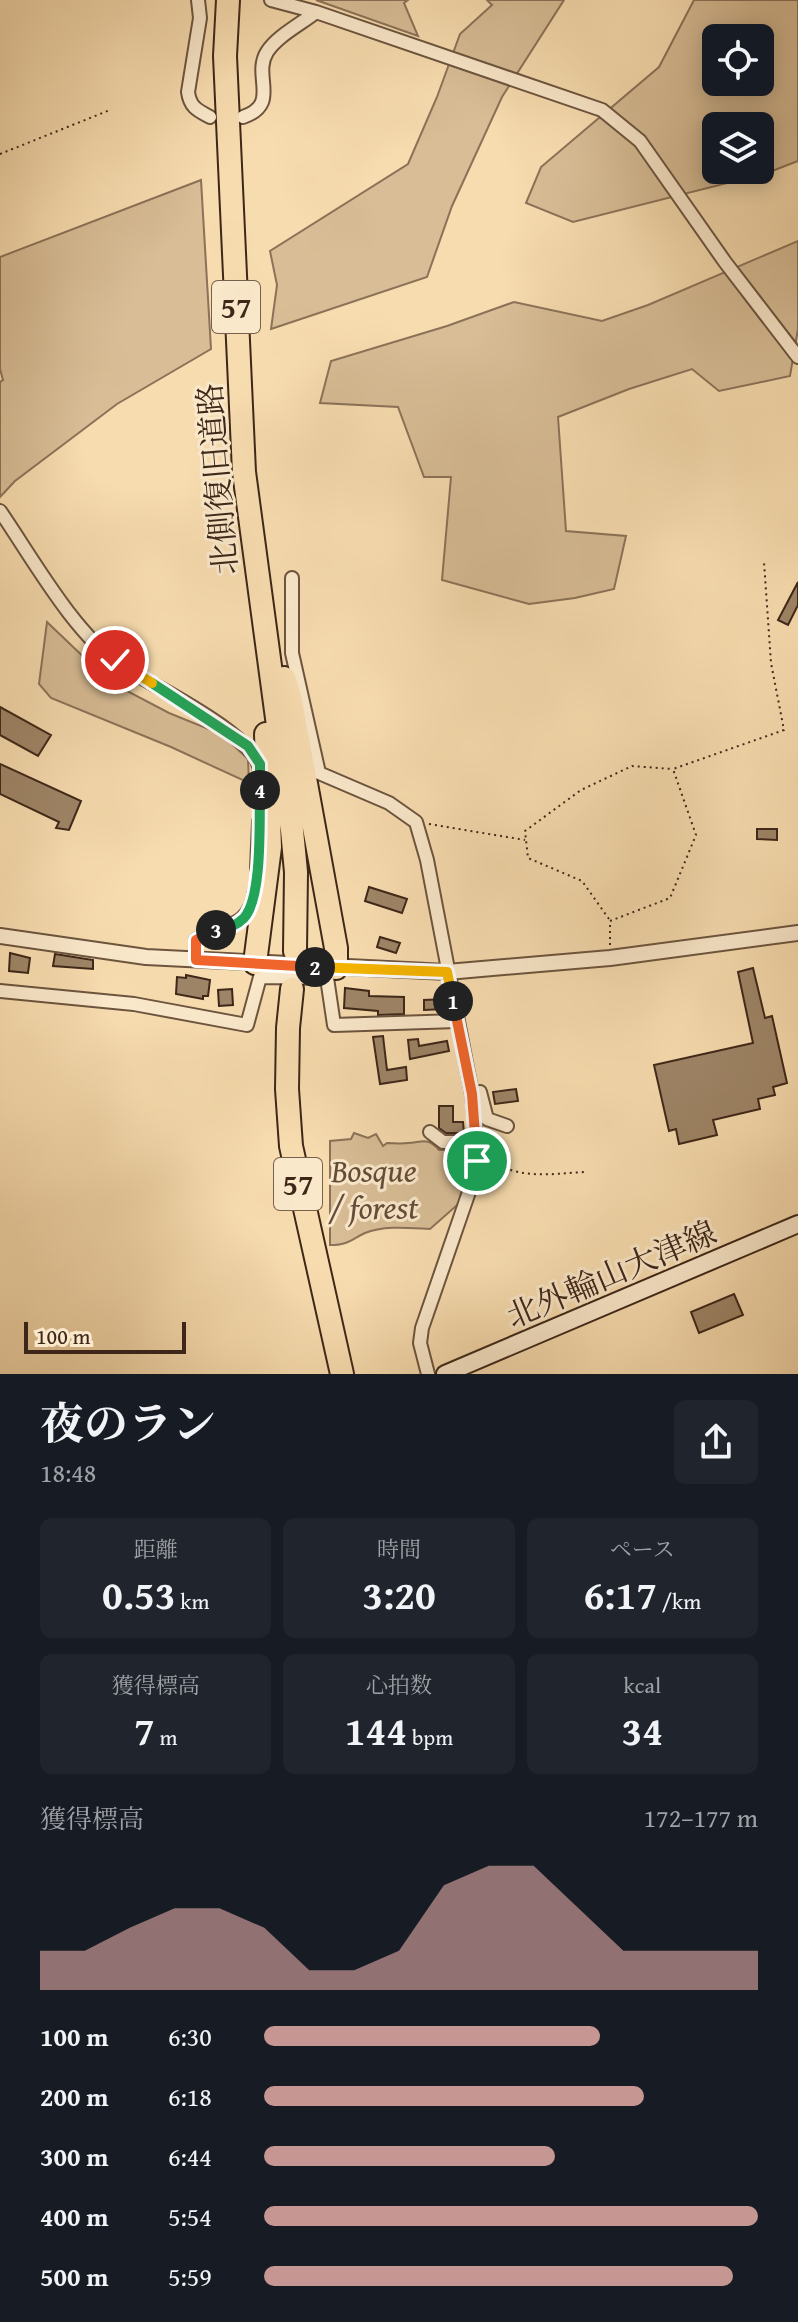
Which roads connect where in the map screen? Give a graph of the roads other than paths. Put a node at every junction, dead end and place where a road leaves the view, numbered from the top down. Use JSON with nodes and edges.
{"nodes":[{"id":1,"x":198,"y":0,"type":"edge"},
{"id":2,"x":228,"y":0,"type":"edge"},
{"id":3,"x":271,"y":0,"type":"edge"},
{"id":4,"x":316,"y":12,"type":"junction"},
{"id":5,"x":210,"y":117,"type":"dead end"},
{"id":6,"x":243,"y":117,"type":"dead end"},
{"id":7,"x":798,"y":357,"type":"edge"},
{"id":8,"x":0,"y":511,"type":"edge"},
{"id":9,"x":292,"y":578,"type":"dead end"},
{"id":10,"x":263,"y":612,"type":"junction"},
{"id":11,"x":798,"y":933,"type":"edge"},
{"id":12,"x":0,"y":936,"type":"edge"},
{"id":13,"x":295,"y":951,"type":"dead end"},
{"id":14,"x":196,"y":960,"type":"junction"},
{"id":15,"x":255,"y":963,"type":"junction"},
{"id":16,"x":336,"y":968,"type":"junction"},
{"id":17,"x":447,"y":972,"type":"junction"},
{"id":18,"x":292,"y":989,"type":"dead end"},
{"id":19,"x":0,"y":991,"type":"edge"},
{"id":20,"x":457,"y":1021,"type":"junction"},
{"id":21,"x":472,"y":1094,"type":"junction"},
{"id":22,"x":507,"y":1126,"type":"dead end"},
{"id":23,"x":430,"y":1132,"type":"dead end"},
{"id":24,"x":477,"y":1144,"type":"junction"},
{"id":25,"x":798,"y":1224,"type":"edge"},
{"id":26,"x":342,"y":1374,"type":"edge"},
{"id":27,"x":428,"y":1374,"type":"edge"},
{"id":28,"x":445,"y":1374,"type":"edge"}],
"edges":[{"from":1,"to":5,"type":"street"},
{"from":2,"to":10,"type":"highway","name":"北側復旧道路","number":"57"},
{"from":3,"to":4,"type":"street"},
{"from":4,"to":6,"type":"street"},
{"from":4,"to":7,"type":"street"},
{"from":8,"to":14,"type":"street"},
{"from":9,"to":17,"type":"street"},
{"from":10,"to":13,"type":"highway","name":"北側復旧道路","number":"57"},
{"from":10,"to":15,"type":"highway"},
{"from":10,"to":16,"type":"highway"},
{"from":11,"to":17,"type":"street"},
{"from":12,"to":14,"type":"street"},
{"from":14,"to":15,"type":"street"},
{"from":15,"to":16,"type":"street"},
{"from":16,"to":17,"type":"street"},
{"from":17,"to":20,"type":"street"},
{"from":18,"to":26,"type":"highway","number":"57"},
{"from":19,"to":20,"type":"street"},
{"from":20,"to":21,"type":"street"},
{"from":21,"to":22,"type":"street"},
{"from":21,"to":24,"type":"street"},
{"from":23,"to":24,"type":"street"},
{"from":24,"to":27,"type":"street"},
{"from":25,"to":28,"type":"main road","name":"北外輪山大津線"}]}
